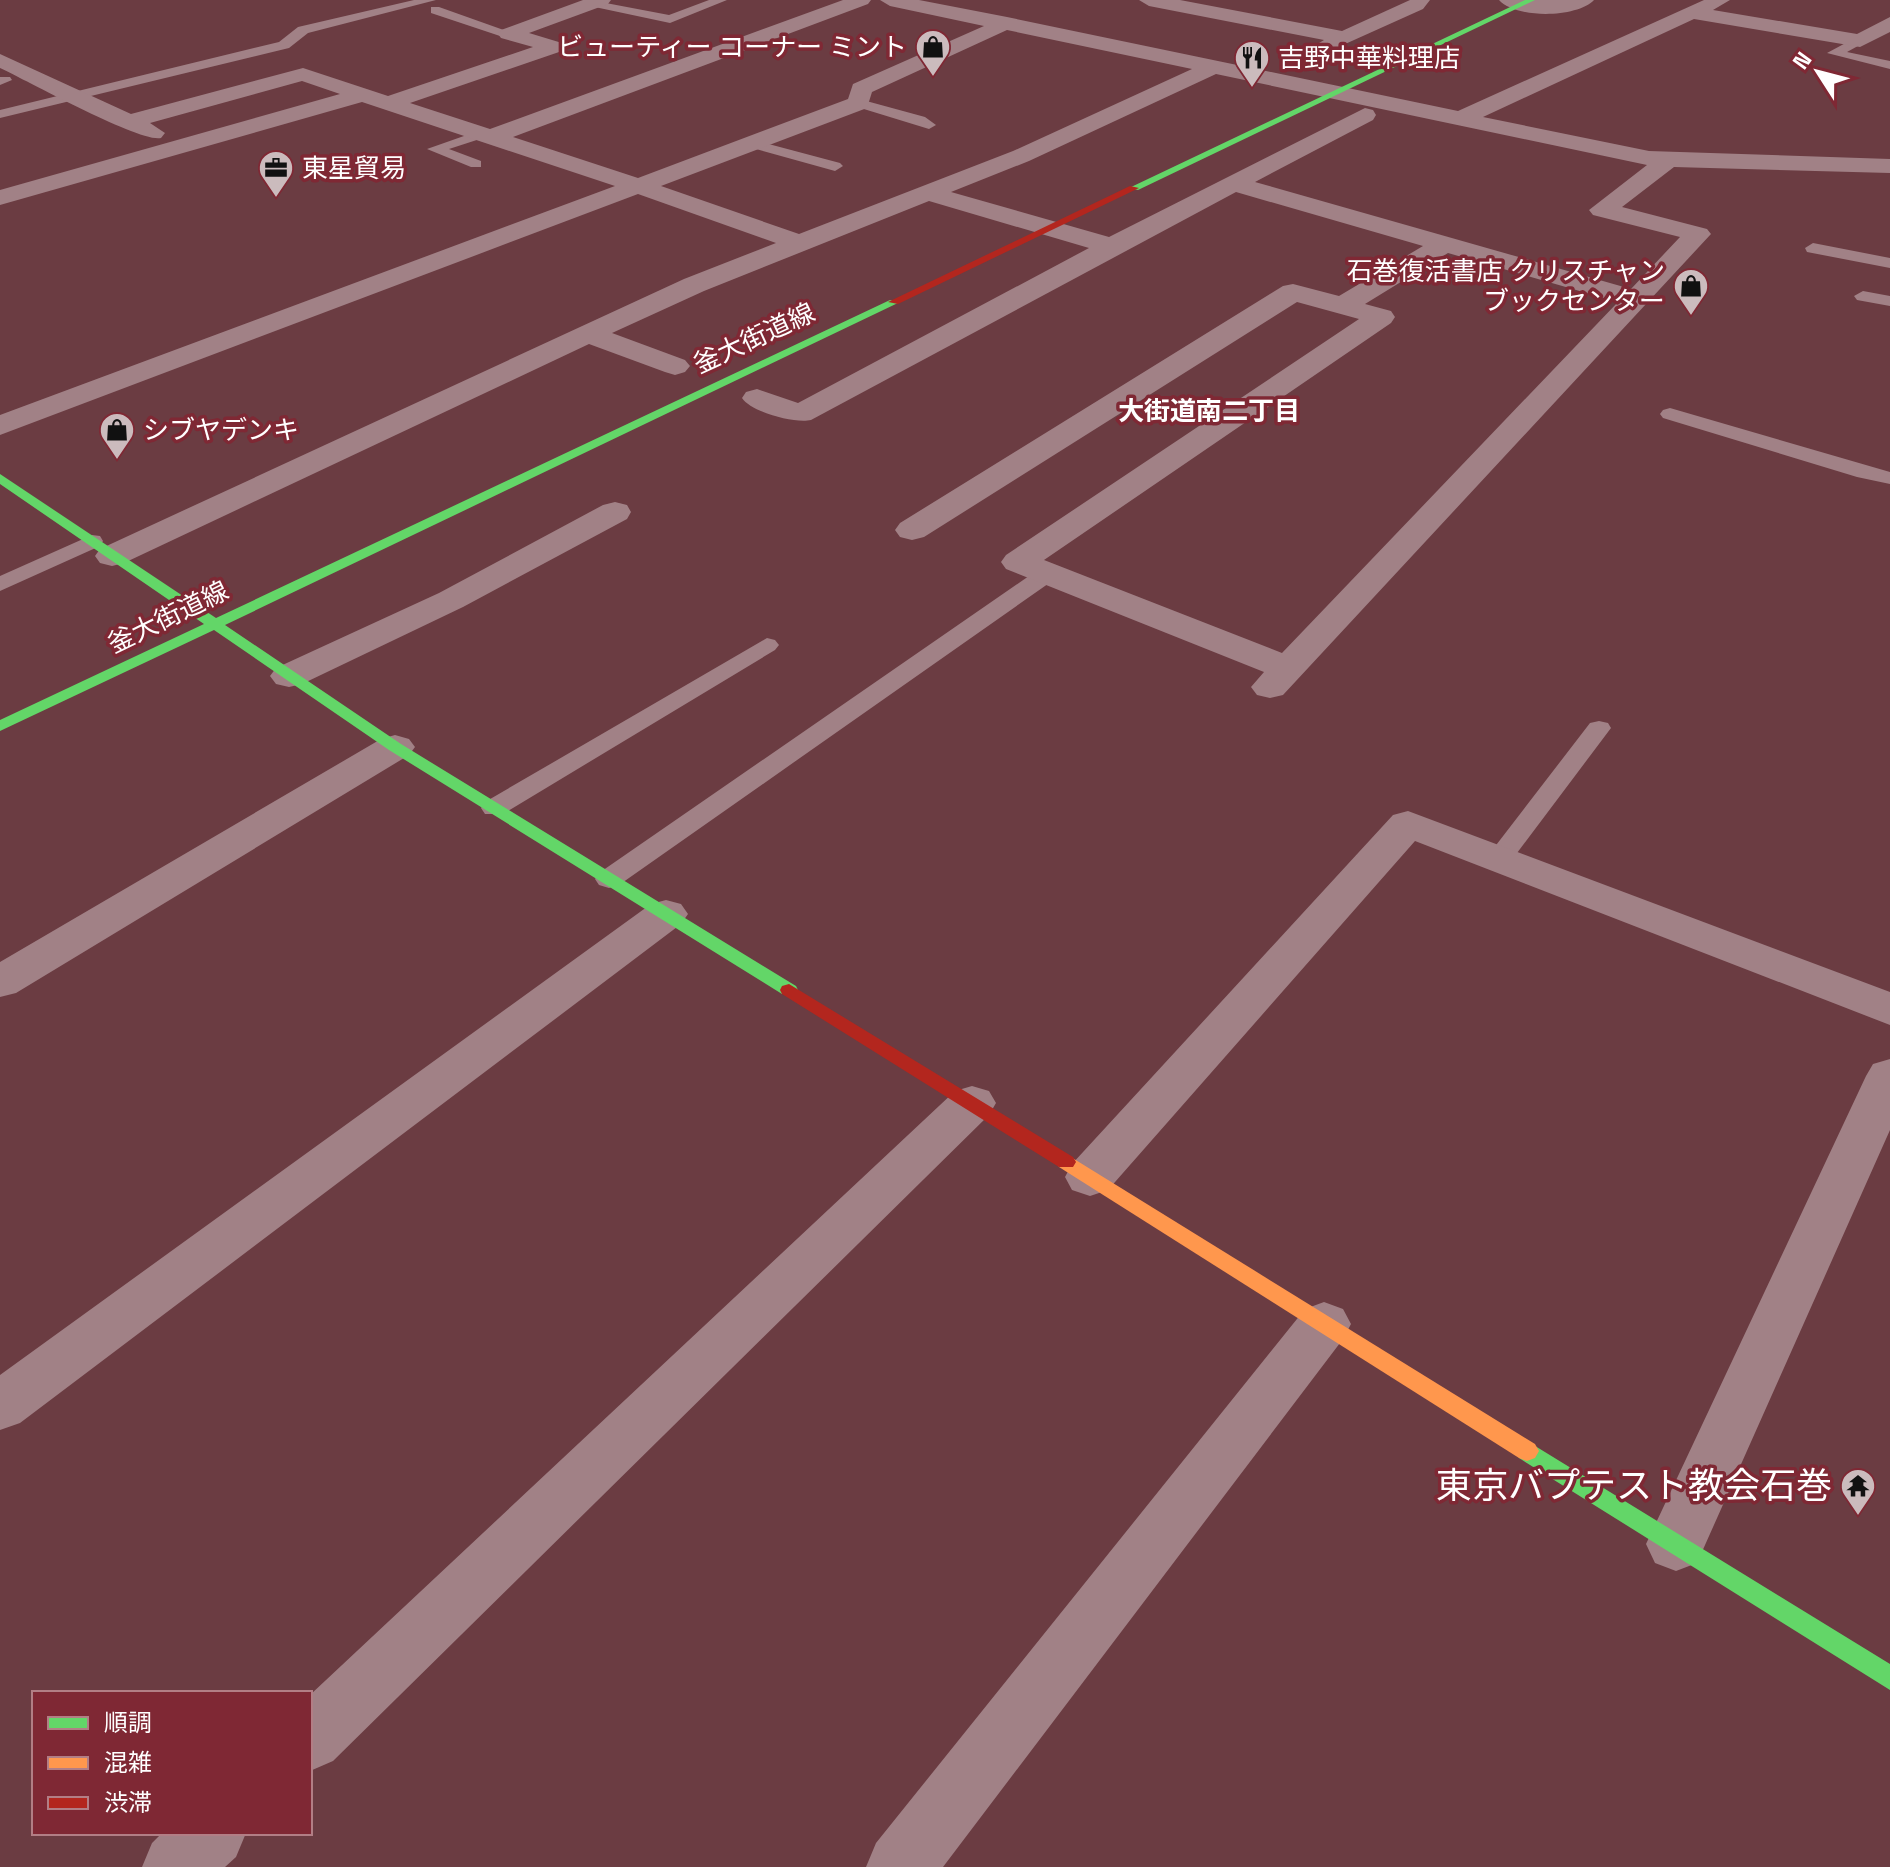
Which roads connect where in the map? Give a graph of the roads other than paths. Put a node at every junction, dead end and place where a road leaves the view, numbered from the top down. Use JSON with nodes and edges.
{"nodes":[{"id":1,"x":721,"y":0,"type":"edge"},
{"id":2,"x":861,"y":0,"type":"edge"},
{"id":3,"x":890,"y":0,"type":"edge"},
{"id":4,"x":1149,"y":0,"type":"edge"},
{"id":5,"x":1389,"y":0,"type":"edge"},
{"id":6,"x":1584,"y":0,"type":"edge"},
{"id":7,"x":1720,"y":0,"type":"edge"},
{"id":8,"x":597,"y":1,"type":"edge"},
{"id":9,"x":1418,"y":2,"type":"edge"},
{"id":10,"x":1519,"y":2,"type":"edge"},
{"id":11,"x":433,"y":5,"type":"edge"},
{"id":12,"x":1693,"y":13,"type":"junction"},
{"id":13,"x":1007,"y":23,"type":"junction"},
{"id":14,"x":1890,"y":23,"type":"edge"},
{"id":15,"x":508,"y":34,"type":"junction"},
{"id":16,"x":1341,"y":37,"type":"junction"},
{"id":17,"x":1860,"y":41,"type":"junction"},
{"id":18,"x":1890,"y":65,"type":"edge"},
{"id":19,"x":1215,"y":67,"type":"junction"},
{"id":20,"x":2,"y":74,"type":"edge"},
{"id":21,"x":1266,"y":77,"type":"junction"},
{"id":22,"x":1333,"y":91,"type":"junction"},
{"id":23,"x":363,"y":95,"type":"junction"},
{"id":24,"x":74,"y":96,"type":"junction"},
{"id":25,"x":388,"y":103,"type":"junction"},
{"id":26,"x":859,"y":103,"type":"junction"},
{"id":27,"x":0,"y":114,"type":"edge"},
{"id":28,"x":1365,"y":115,"type":"dead end"},
{"id":29,"x":1462,"y":118,"type":"junction"},
{"id":30,"x":126,"y":122,"type":"junction"},
{"id":31,"x":929,"y":125,"type":"dead end"},
{"id":32,"x":486,"y":135,"type":"junction"},
{"id":33,"x":754,"y":144,"type":"junction"},
{"id":34,"x":182,"y":146,"type":"junction"},
{"id":35,"x":1669,"y":160,"type":"junction"},
{"id":36,"x":476,"y":164,"type":"dead end"},
{"id":37,"x":835,"y":166,"type":"dead end"},
{"id":38,"x":1890,"y":166,"type":"edge"},
{"id":39,"x":1232,"y":183,"type":"junction"},
{"id":40,"x":641,"y":187,"type":"junction"},
{"id":41,"x":931,"y":194,"type":"junction"},
{"id":42,"x":0,"y":198,"type":"edge"},
{"id":43,"x":1050,"y":226,"type":"junction"},
{"id":44,"x":800,"y":243,"type":"junction"},
{"id":45,"x":1444,"y":244,"type":"junction"},
{"id":46,"x":1112,"y":246,"type":"junction"},
{"id":47,"x":1813,"y":248,"type":"dead end"},
{"id":48,"x":1890,"y":263,"type":"edge"},
{"id":49,"x":1863,"y":296,"type":"dead end"},
{"id":50,"x":1637,"y":299,"type":"junction"},
{"id":51,"x":1890,"y":301,"type":"edge"},
{"id":52,"x":1342,"y":306,"type":"junction"},
{"id":53,"x":588,"y":334,"type":"junction"},
{"id":54,"x":675,"y":366,"type":"dead end"},
{"id":55,"x":757,"y":398,"type":"dead end"},
{"id":56,"x":1670,"y":414,"type":"dead end"},
{"id":57,"x":0,"y":426,"type":"edge"},
{"id":58,"x":1890,"y":478,"type":"edge"},
{"id":59,"x":4,"y":485,"type":"edge"},
{"id":60,"x":615,"y":512,"type":"dead end"},
{"id":61,"x":912,"y":530,"type":"dead end"},
{"id":62,"x":102,"y":548,"type":"junction"},
{"id":63,"x":1047,"y":574,"type":"junction"},
{"id":64,"x":0,"y":584,"type":"edge"},
{"id":65,"x":213,"y":624,"type":"junction"},
{"id":66,"x":767,"y":645,"type":"dead end"},
{"id":67,"x":289,"y":676,"type":"junction"},
{"id":68,"x":0,"y":726,"type":"edge"},
{"id":69,"x":1599,"y":728,"type":"dead end"},
{"id":70,"x":395,"y":747,"type":"junction"},
{"id":71,"x":494,"y":808,"type":"junction"},
{"id":72,"x":1499,"y":859,"type":"junction"},
{"id":73,"x":609,"y":879,"type":"junction"},
{"id":74,"x":666,"y":914,"type":"junction"},
{"id":75,"x":0,"y":982,"type":"edge"},
{"id":76,"x":1890,"y":1009,"type":"edge"},
{"id":77,"x":1890,"y":1076,"type":"edge"},
{"id":78,"x":972,"y":1103,"type":"junction"},
{"id":79,"x":1090,"y":1177,"type":"junction"},
{"id":80,"x":1324,"y":1324,"type":"junction"},
{"id":81,"x":0,"y":1406,"type":"edge"},
{"id":82,"x":1676,"y":1544,"type":"junction"},
{"id":83,"x":1890,"y":1678,"type":"edge"},
{"id":84,"x":312,"y":1737,"type":"edge"},
{"id":85,"x":210,"y":1835,"type":"edge"},
{"id":86,"x":176,"y":1867,"type":"edge"},
{"id":87,"x":900,"y":1867,"type":"edge"}],
"edges":[{"from":1,"to":8,"type":"lane"},
{"from":2,"to":32,"type":"street"},
{"from":3,"to":13,"type":"street"},
{"from":4,"to":16,"type":"street"},
{"from":5,"to":9,"type":"street"},
{"from":6,"to":10,"type":"street"},
{"from":7,"to":12,"type":"street"},
{"from":8,"to":15,"type":"street"},
{"from":9,"to":16,"type":"street"},
{"from":10,"to":22,"type":"street","name":"釜大街道線"},
{"from":11,"to":15,"type":"lane"},
{"from":11,"to":24,"type":"lane"},
{"from":12,"to":17,"type":"street"},
{"from":12,"to":29,"type":"street"},
{"from":13,"to":19,"type":"street"},
{"from":13,"to":26,"type":"street"},
{"from":14,"to":17,"type":"street"},
{"from":15,"to":25,"type":"street"},
{"from":16,"to":21,"type":"street"},
{"from":17,"to":18,"type":"lane"},
{"from":19,"to":21,"type":"street"},
{"from":19,"to":41,"type":"street"},
{"from":20,"to":24,"type":"street"},
{"from":21,"to":22,"type":"street"},
{"from":22,"to":29,"type":"street"},
{"from":22,"to":43,"type":"street","name":"釜大街道線"},
{"from":23,"to":25,"type":"street"},
{"from":23,"to":30,"type":"street"},
{"from":23,"to":34,"type":"street"},
{"from":24,"to":27,"type":"lane"},
{"from":24,"to":30,"type":"street"},
{"from":25,"to":32,"type":"street"},
{"from":26,"to":31,"type":"lane"},
{"from":26,"to":33,"type":"street"},
{"from":28,"to":39,"type":"street"},
{"from":29,"to":35,"type":"street"},
{"from":30,"to":34,"type":"street"},
{"from":32,"to":36,"type":"lane"},
{"from":32,"to":40,"type":"street"},
{"from":33,"to":37,"type":"lane"},
{"from":33,"to":40,"type":"street"},
{"from":34,"to":42,"type":"street"},
{"from":35,"to":38,"type":"street"},
{"from":35,"to":50,"type":"street"},
{"from":39,"to":45,"type":"street"},
{"from":39,"to":46,"type":"street"},
{"from":40,"to":44,"type":"street"},
{"from":40,"to":57,"type":"street"},
{"from":41,"to":43,"type":"street"},
{"from":41,"to":44,"type":"street"},
{"from":43,"to":46,"type":"street"},
{"from":43,"to":65,"type":"street","name":"釜大街道線"},
{"from":44,"to":53,"type":"street"},
{"from":45,"to":50,"type":"street"},
{"from":45,"to":52,"type":"street"},
{"from":46,"to":55,"type":"street"},
{"from":47,"to":48,"type":"lane"},
{"from":49,"to":51,"type":"lane"},
{"from":50,"to":63,"type":"street"},
{"from":52,"to":61,"type":"street"},
{"from":52,"to":63,"type":"street"},
{"from":53,"to":54,"type":"street"},
{"from":53,"to":62,"type":"street"},
{"from":56,"to":58,"type":"lane"},
{"from":59,"to":62,"type":"street"},
{"from":60,"to":67,"type":"street"},
{"from":62,"to":64,"type":"lane"},
{"from":62,"to":65,"type":"street"},
{"from":63,"to":73,"type":"lane"},
{"from":65,"to":67,"type":"street"},
{"from":65,"to":68,"type":"street","name":"釜大街道線"},
{"from":66,"to":71,"type":"lane"},
{"from":67,"to":70,"type":"street"},
{"from":69,"to":72,"type":"lane"},
{"from":70,"to":71,"type":"street"},
{"from":70,"to":75,"type":"street"},
{"from":71,"to":73,"type":"street"},
{"from":72,"to":76,"type":"street"},
{"from":72,"to":79,"type":"street"},
{"from":73,"to":74,"type":"street"},
{"from":74,"to":78,"type":"street"},
{"from":74,"to":81,"type":"street"},
{"from":77,"to":82,"type":"street"},
{"from":78,"to":79,"type":"street"},
{"from":78,"to":84,"type":"street"},
{"from":79,"to":80,"type":"street"},
{"from":80,"to":82,"type":"street"},
{"from":80,"to":87,"type":"street"},
{"from":82,"to":83,"type":"street"},
{"from":85,"to":86,"type":"street"}]}
